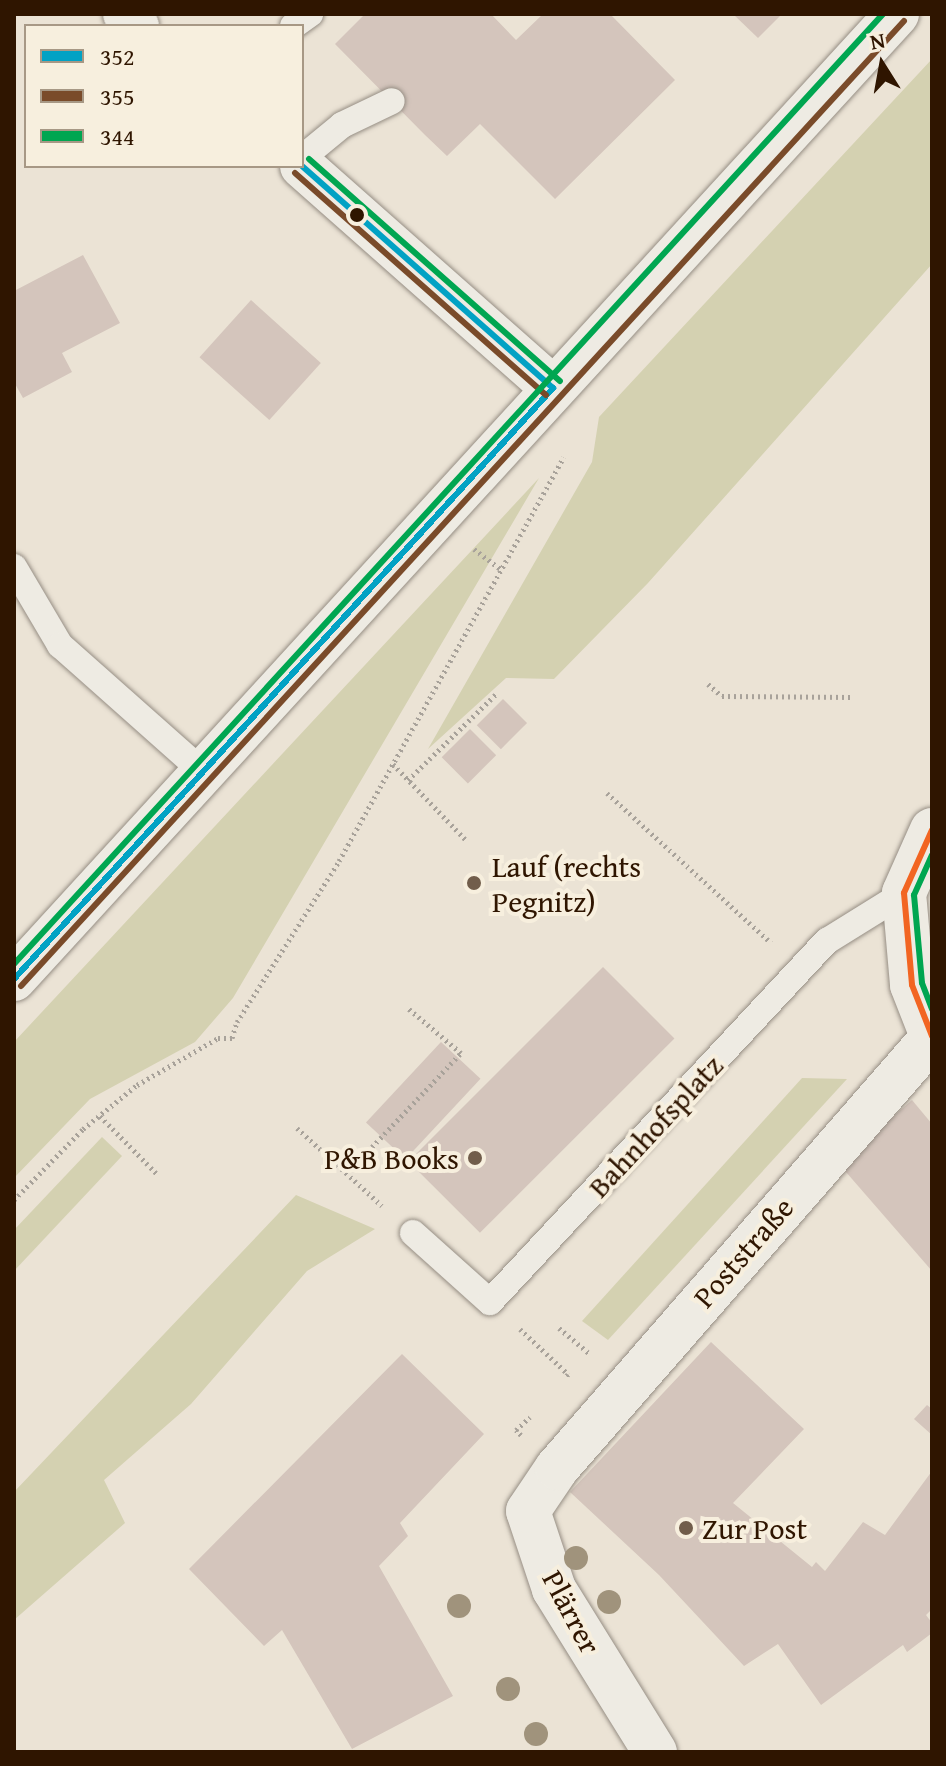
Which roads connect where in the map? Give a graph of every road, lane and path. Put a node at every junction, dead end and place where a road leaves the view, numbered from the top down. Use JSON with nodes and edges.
{"nodes":[{"id":1,"x":897,"y":14,"type":"edge"},
{"id":2,"x":392,"y":101,"type":"dead end"},
{"id":3,"x":304,"y":156,"type":"edge"},
{"id":4,"x":304,"y":168,"type":"edge"},
{"id":5,"x":553,"y":388,"type":"junction"},
{"id":6,"x":14,"y":567,"type":"edge"},
{"id":7,"x":708,"y":684,"type":"dead end"},
{"id":8,"x":497,"y":693,"type":"dead end"},
{"id":9,"x":852,"y":697,"type":"dead end"},
{"id":10,"x":393,"y":764,"type":"junction"},
{"id":11,"x":204,"y":773,"type":"junction"},
{"id":12,"x":408,"y":780,"type":"junction"},
{"id":13,"x":607,"y":793,"type":"dead end"},
{"id":14,"x":932,"y":830,"type":"edge"},
{"id":15,"x":466,"y":840,"type":"dead end"},
{"id":16,"x":904,"y":893,"type":"junction"},
{"id":17,"x":801,"y":970,"type":"junction"},
{"id":18,"x":14,"y":979,"type":"edge"},
{"id":19,"x":408,"y":1008,"type":"dead end"},
{"id":20,"x":932,"y":1037,"type":"edge"},
{"id":21,"x":100,"y":1116,"type":"junction"},
{"id":22,"x":297,"y":1128,"type":"dead end"},
{"id":23,"x":372,"y":1147,"type":"dead end"},
{"id":24,"x":157,"y":1174,"type":"dead end"},
{"id":25,"x":14,"y":1200,"type":"edge"},
{"id":26,"x":413,"y":1233,"type":"joint"},
{"id":27,"x":535,"y":1344,"type":"dead end"},
{"id":28,"x":568,"y":1374,"type":"dead end"},
{"id":29,"x":557,"y":1468,"type":"joint"},
{"id":30,"x":655,"y":1752,"type":"edge"}],
"edges":[{"from":1,"to":5,"type":"street"},
{"from":2,"to":3,"type":"lane"},
{"from":4,"to":5,"type":"street"},
{"from":5,"to":10,"type":"path"},
{"from":5,"to":11,"type":"street"},
{"from":6,"to":11,"type":"lane"},
{"from":7,"to":9,"type":"path"},
{"from":8,"to":12,"type":"path"},
{"from":10,"to":12,"type":"path"},
{"from":10,"to":21,"type":"path"},
{"from":11,"to":18,"type":"street"},
{"from":12,"to":15,"type":"path"},
{"from":13,"to":17,"type":"path"},
{"from":14,"to":16,"type":"street"},
{"from":16,"to":17,"type":"lane","name":"Bahnhofsplatz"},
{"from":16,"to":20,"type":"street"},
{"from":17,"to":26,"type":"lane","name":"Bahnhofsplatz"},
{"from":19,"to":23,"type":"path"},
{"from":20,"to":29,"type":"street","name":"Poststraße"},
{"from":21,"to":24,"type":"path"},
{"from":21,"to":25,"type":"path"},
{"from":22,"to":26,"type":"path"},
{"from":27,"to":28,"type":"path"},
{"from":29,"to":30,"type":"street","name":"Plärrer"}]}
